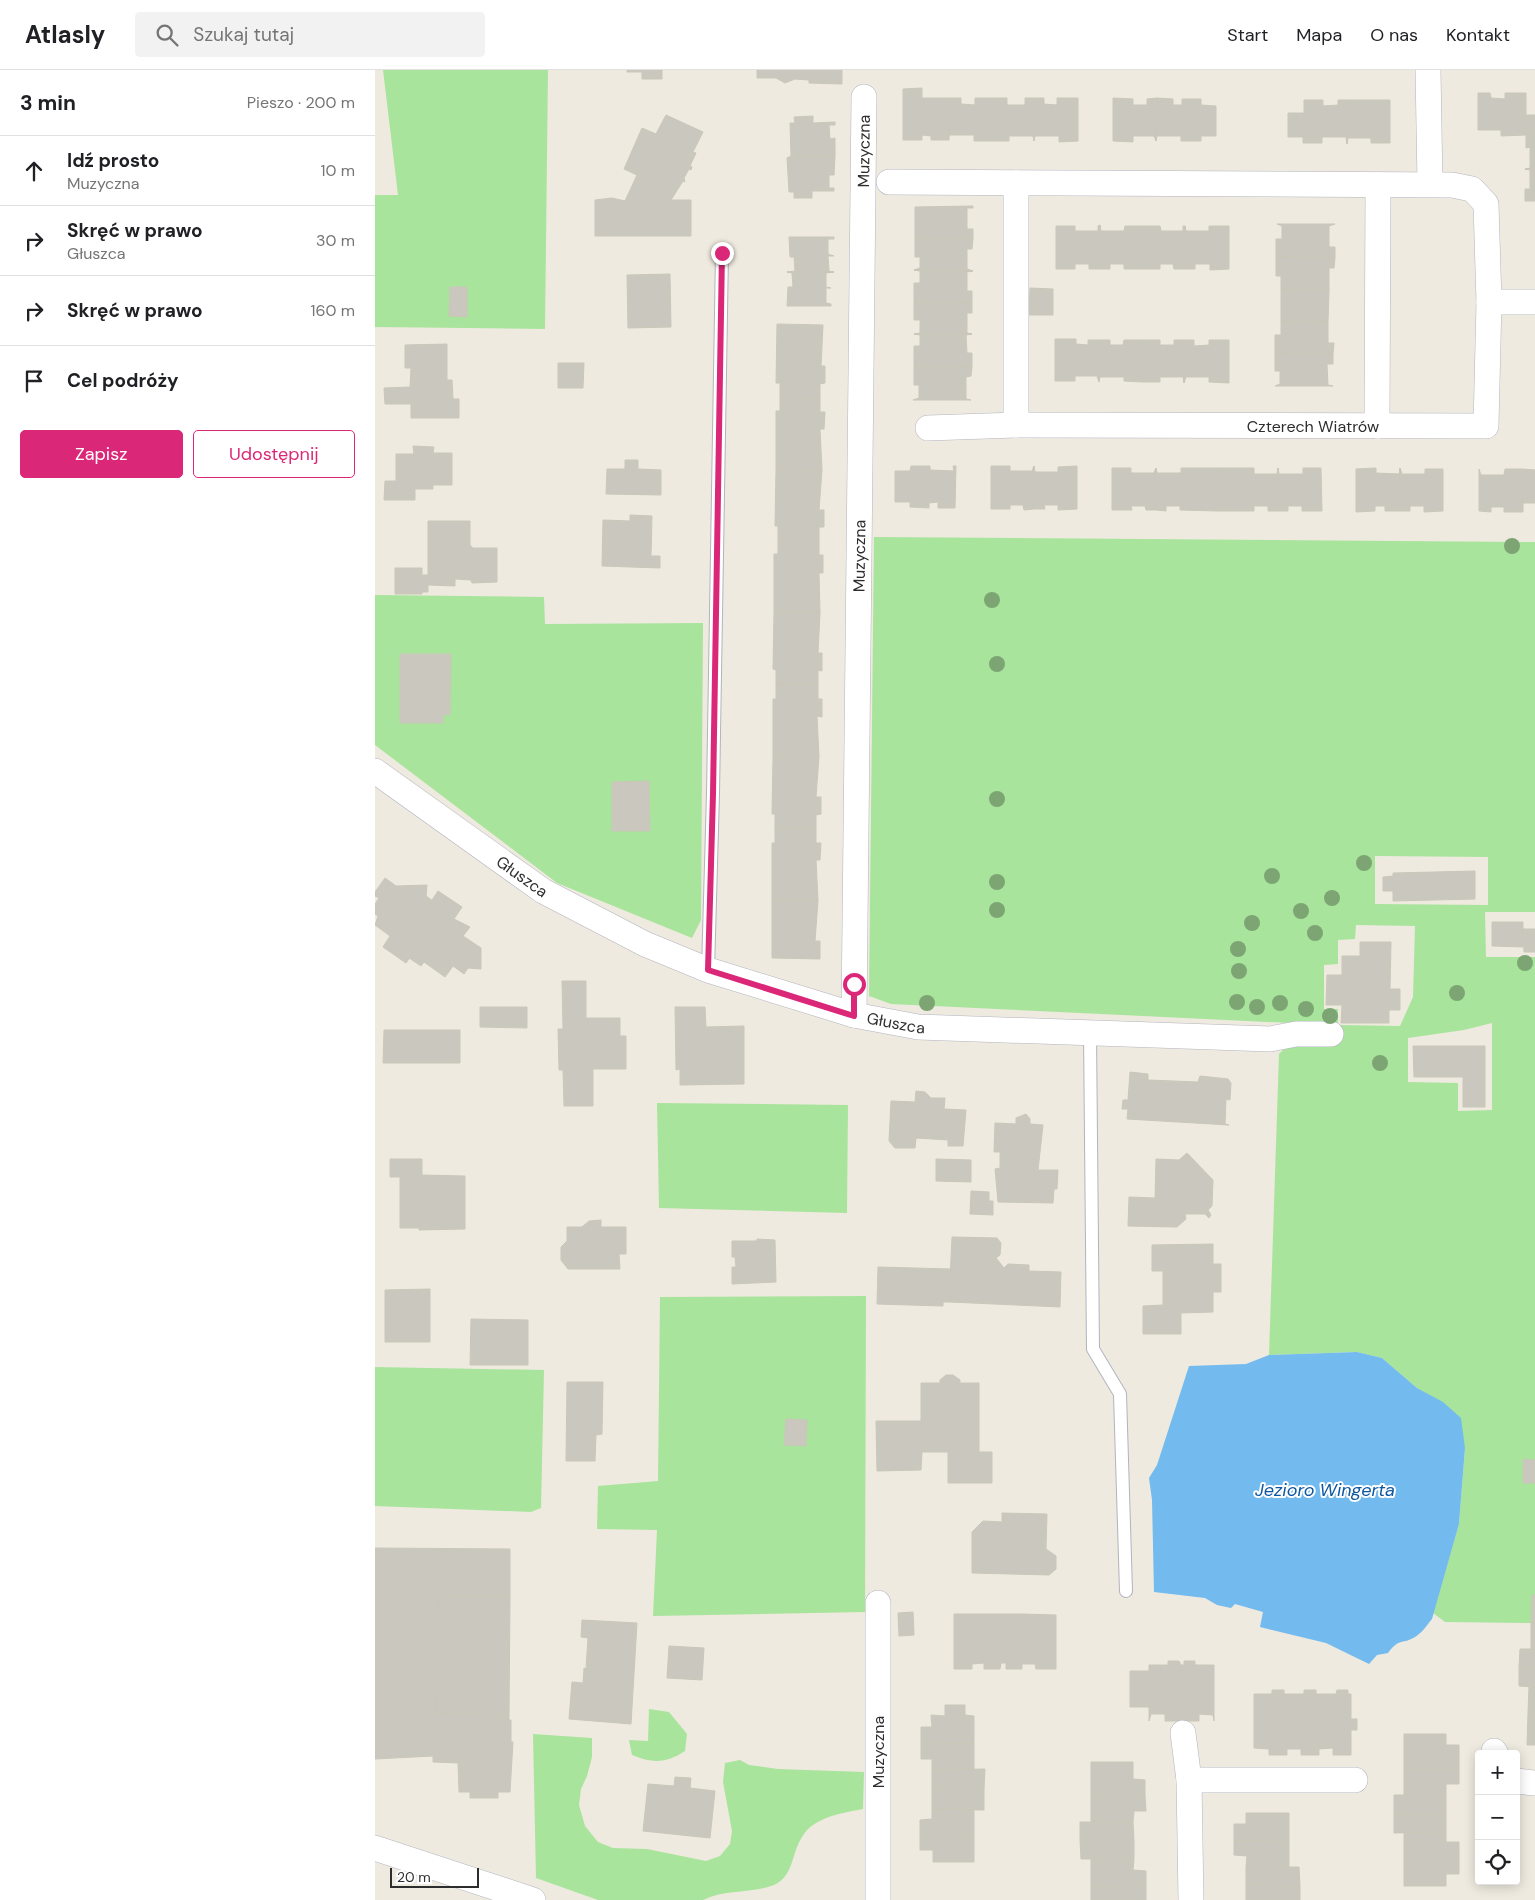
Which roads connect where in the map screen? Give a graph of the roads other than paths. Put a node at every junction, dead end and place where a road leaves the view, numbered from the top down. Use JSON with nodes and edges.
{"nodes":[{"id":1,"x":1428,"y":70,"type":"edge"},
{"id":2,"x":864,"y":97,"type":"dead end"},
{"id":3,"x":889,"y":182,"type":"dead end"},
{"id":4,"x":1016,"y":183,"type":"junction"},
{"id":5,"x":1430,"y":184,"type":"junction"},
{"id":6,"x":1378,"y":185,"type":"junction"},
{"id":7,"x":722,"y":253,"type":"dead end"},
{"id":8,"x":1489,"y":302,"type":"junction"},
{"id":9,"x":1535,"y":302,"type":"edge"},
{"id":10,"x":1016,"y":425,"type":"junction"},
{"id":11,"x":1377,"y":426,"type":"junction"},
{"id":12,"x":928,"y":428,"type":"dead end"},
{"id":13,"x":375,"y":771,"type":"edge"},
{"id":14,"x":708,"y":970,"type":"junction"},
{"id":15,"x":854,"y":1016,"type":"junction"},
{"id":16,"x":1090,"y":1032,"type":"junction"},
{"id":17,"x":1331,"y":1034,"type":"dead end"},
{"id":18,"x":1126,"y":1591,"type":"dead end"},
{"id":19,"x":878,"y":1603,"type":"dead end"},
{"id":20,"x":1183,"y":1733,"type":"dead end"},
{"id":21,"x":1189,"y":1780,"type":"junction"},
{"id":22,"x":1355,"y":1780,"type":"dead end"},
{"id":23,"x":1520,"y":1781,"type":"edge"},
{"id":24,"x":1535,"y":1782,"type":"edge"},
{"id":25,"x":375,"y":1848,"type":"edge"},
{"id":26,"x":533,"y":1900,"type":"edge"},
{"id":27,"x":878,"y":1900,"type":"edge"},
{"id":28,"x":1191,"y":1900,"type":"edge"}],
"edges":[{"from":1,"to":5,"type":"street"},
{"from":2,"to":15,"type":"street","name":"Muzyczna"},
{"from":3,"to":4,"type":"street","name":"Czterech Wiatrów"},
{"from":4,"to":6,"type":"street","name":"Czterech Wiatrów"},
{"from":4,"to":10,"type":"street"},
{"from":5,"to":6,"type":"street","name":"Czterech Wiatrów"},
{"from":5,"to":8,"type":"street","name":"Czterech Wiatrów"},
{"from":6,"to":11,"type":"street"},
{"from":7,"to":14,"type":"lane"},
{"from":8,"to":9,"type":"street"},
{"from":8,"to":11,"type":"street","name":"Czterech Wiatrów"},
{"from":10,"to":11,"type":"street","name":"Czterech Wiatrów"},
{"from":10,"to":12,"type":"street","name":"Czterech Wiatrów"},
{"from":13,"to":14,"type":"street","name":"Głuszca"},
{"from":14,"to":15,"type":"street","name":"Głuszca"},
{"from":15,"to":16,"type":"street","name":"Głuszca"},
{"from":16,"to":17,"type":"street","name":"Głuszca"},
{"from":16,"to":18,"type":"lane"},
{"from":19,"to":27,"type":"street","name":"Muzyczna"},
{"from":20,"to":21,"type":"street"},
{"from":21,"to":22,"type":"street"},
{"from":21,"to":28,"type":"street"},
{"from":23,"to":24,"type":"street"},
{"from":25,"to":26,"type":"street"}]}
